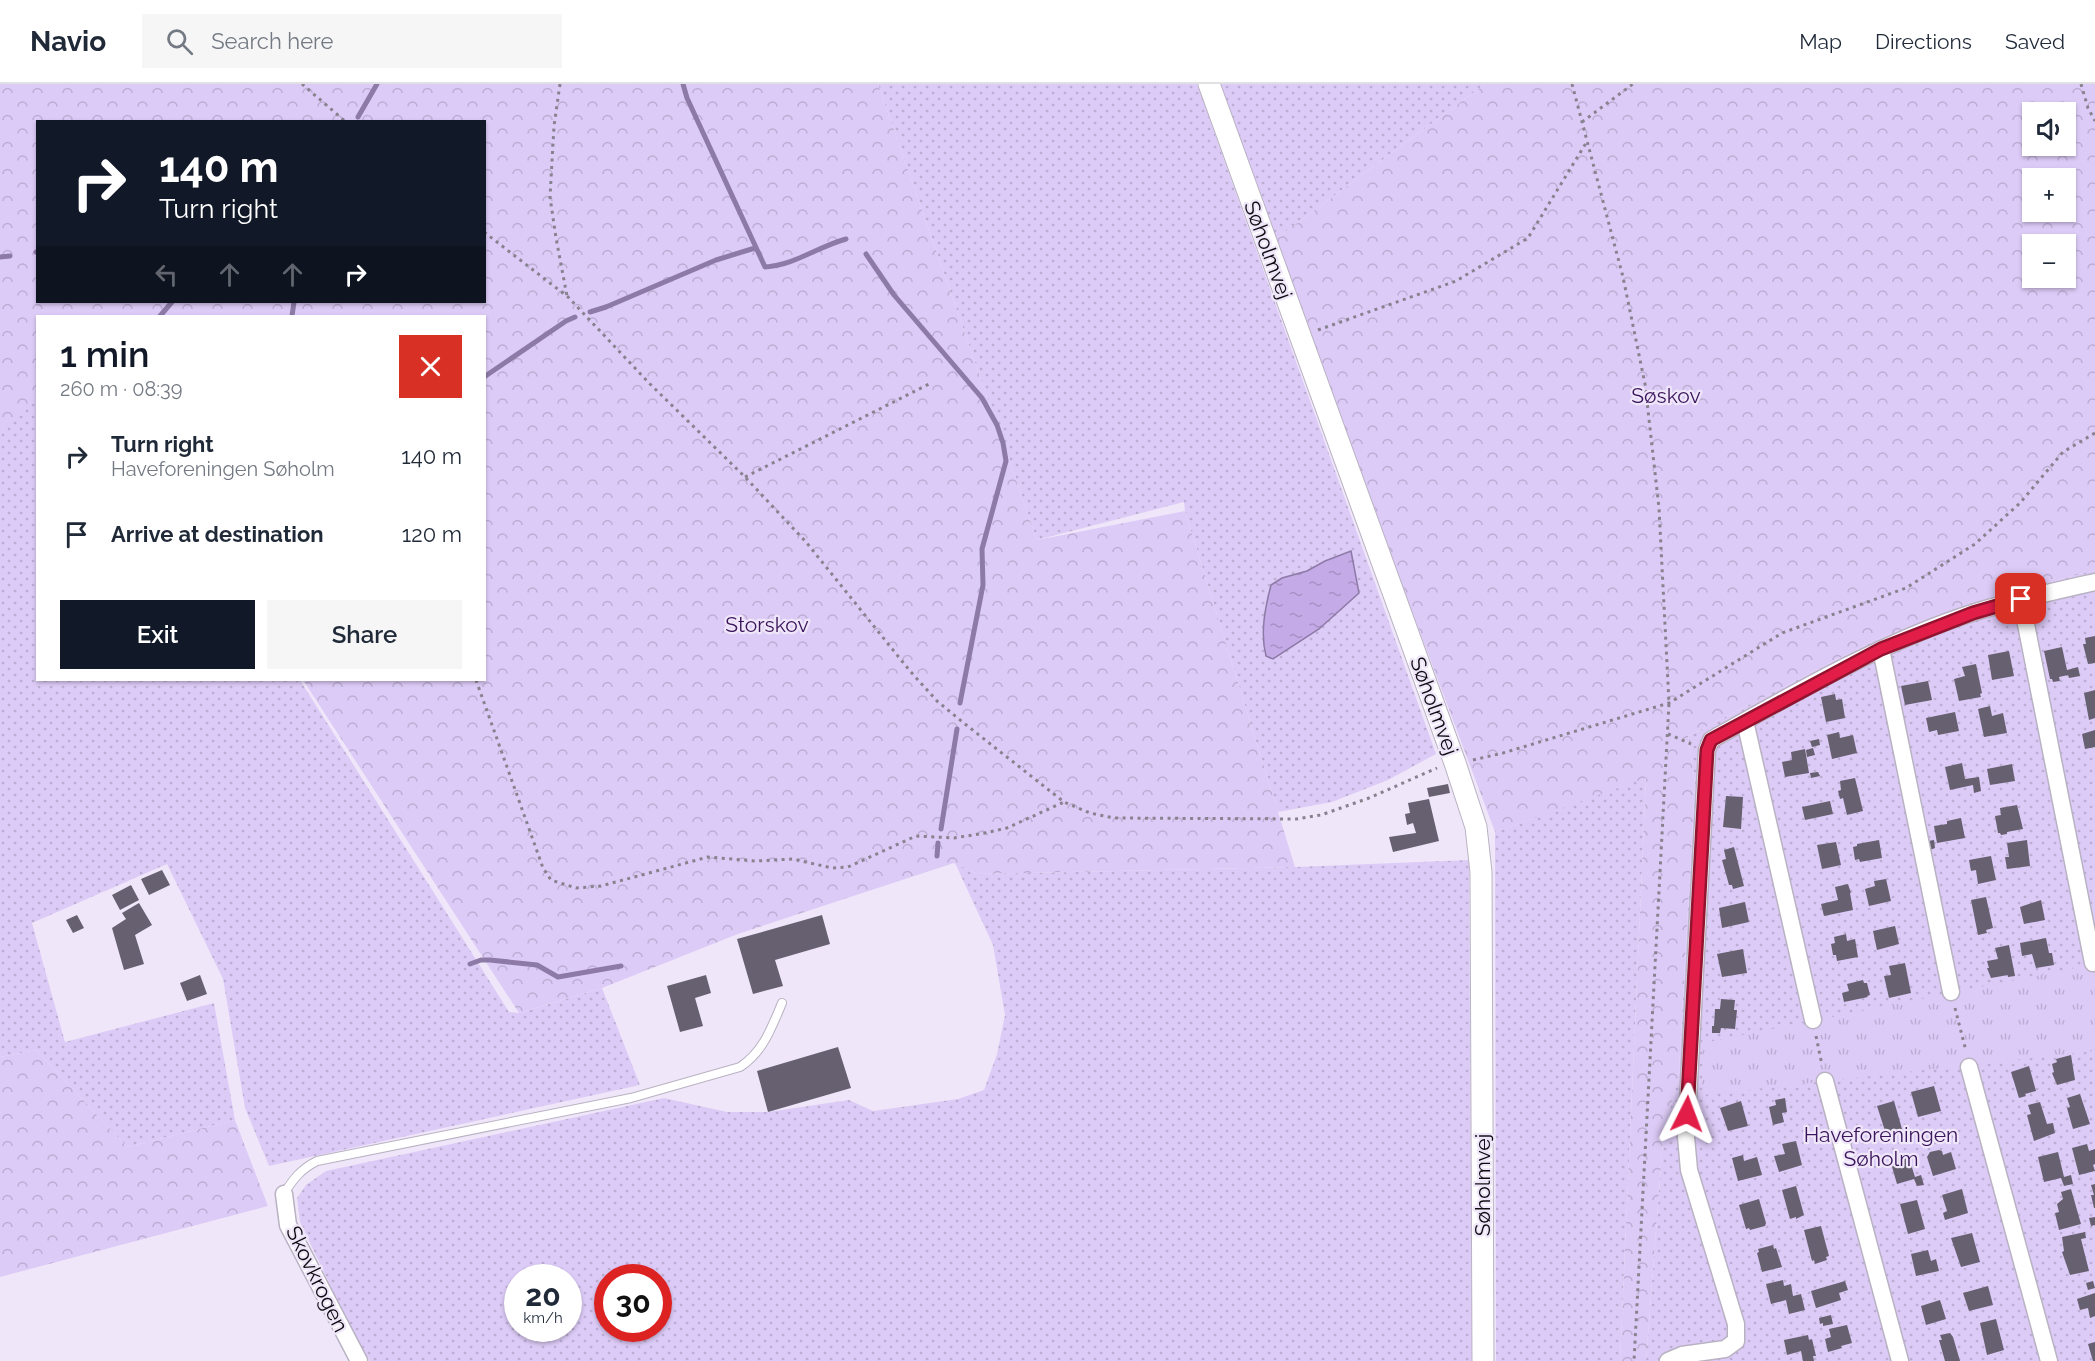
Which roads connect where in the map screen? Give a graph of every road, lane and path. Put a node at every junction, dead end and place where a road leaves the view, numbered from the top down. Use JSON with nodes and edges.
{"nodes":[{"id":1,"x":302,"y":84,"type":"edge"},
{"id":2,"x":560,"y":84,"type":"edge"},
{"id":3,"x":1209,"y":84,"type":"edge"},
{"id":4,"x":1572,"y":84,"type":"edge"},
{"id":5,"x":1633,"y":84,"type":"edge"},
{"id":6,"x":2081,"y":84,"type":"edge"},
{"id":7,"x":344,"y":120,"type":"edge"},
{"id":8,"x":2095,"y":121,"type":"edge"},
{"id":9,"x":1582,"y":122,"type":"junction"},
{"id":10,"x":1587,"y":142,"type":"junction"},
{"id":11,"x":486,"y":234,"type":"edge"},
{"id":12,"x":568,"y":297,"type":"junction"},
{"id":13,"x":1300,"y":337,"type":"junction"},
{"id":14,"x":929,"y":384,"type":"dead end"},
{"id":15,"x":2095,"y":433,"type":"edge"},
{"id":16,"x":745,"y":477,"type":"junction"},
{"id":17,"x":2095,"y":582,"type":"edge"},
{"id":18,"x":2021,"y":599,"type":"junction"},
{"id":19,"x":1881,"y":649,"type":"junction"},
{"id":20,"x":476,"y":681,"type":"edge"},
{"id":21,"x":1669,"y":704,"type":"junction"},
{"id":22,"x":1745,"y":720,"type":"junction"},
{"id":23,"x":1668,"y":734,"type":"junction"},
{"id":24,"x":1707,"y":750,"type":"junction"},
{"id":25,"x":1455,"y":763,"type":"junction"},
{"id":26,"x":1064,"y":802,"type":"junction"},
{"id":27,"x":2093,"y":963,"type":"dead end"},
{"id":28,"x":1951,"y":992,"type":"joint"},
{"id":29,"x":782,"y":1004,"type":"dead end"},
{"id":30,"x":1813,"y":1020,"type":"joint"},
{"id":31,"x":1969,"y":1066,"type":"joint"},
{"id":32,"x":1826,"y":1081,"type":"joint"},
{"id":33,"x":284,"y":1194,"type":"joint"},
{"id":34,"x":359,"y":1361,"type":"edge"},
{"id":35,"x":1483,"y":1361,"type":"edge"},
{"id":36,"x":1634,"y":1361,"type":"edge"},
{"id":37,"x":1668,"y":1361,"type":"edge"},
{"id":38,"x":1900,"y":1361,"type":"edge"},
{"id":39,"x":2049,"y":1361,"type":"edge"}],
"edges":[{"from":1,"to":7,"type":"path"},
{"from":2,"to":12,"type":"path"},
{"from":3,"to":13,"type":"street","name":"Søholmvej"},
{"from":4,"to":9,"type":"path"},
{"from":5,"to":9,"type":"path"},
{"from":6,"to":8,"type":"path"},
{"from":9,"to":10,"type":"path"},
{"from":10,"to":13,"type":"path"},
{"from":10,"to":21,"type":"path"},
{"from":11,"to":12,"type":"path"},
{"from":12,"to":16,"type":"path"},
{"from":13,"to":25,"type":"street","name":"Søholmvej"},
{"from":14,"to":16,"type":"path"},
{"from":15,"to":21,"type":"path"},
{"from":16,"to":26,"type":"path"},
{"from":17,"to":18,"type":"street"},
{"from":18,"to":19,"type":"street"},
{"from":18,"to":27,"type":"street"},
{"from":19,"to":22,"type":"street"},
{"from":19,"to":28,"type":"street"},
{"from":20,"to":26,"type":"path"},
{"from":21,"to":23,"type":"path"},
{"from":21,"to":25,"type":"path"},
{"from":22,"to":24,"type":"street"},
{"from":22,"to":30,"type":"street"},
{"from":23,"to":24,"type":"path"},
{"from":23,"to":36,"type":"path"},
{"from":24,"to":37,"type":"street"},
{"from":25,"to":26,"type":"path"},
{"from":25,"to":35,"type":"street","name":"Søholmvej"},
{"from":28,"to":31,"type":"path"},
{"from":29,"to":33,"type":"lane"},
{"from":30,"to":32,"type":"path"},
{"from":31,"to":39,"type":"street"},
{"from":32,"to":38,"type":"street"},
{"from":33,"to":34,"type":"street","name":"Skovkrogen"}]}
